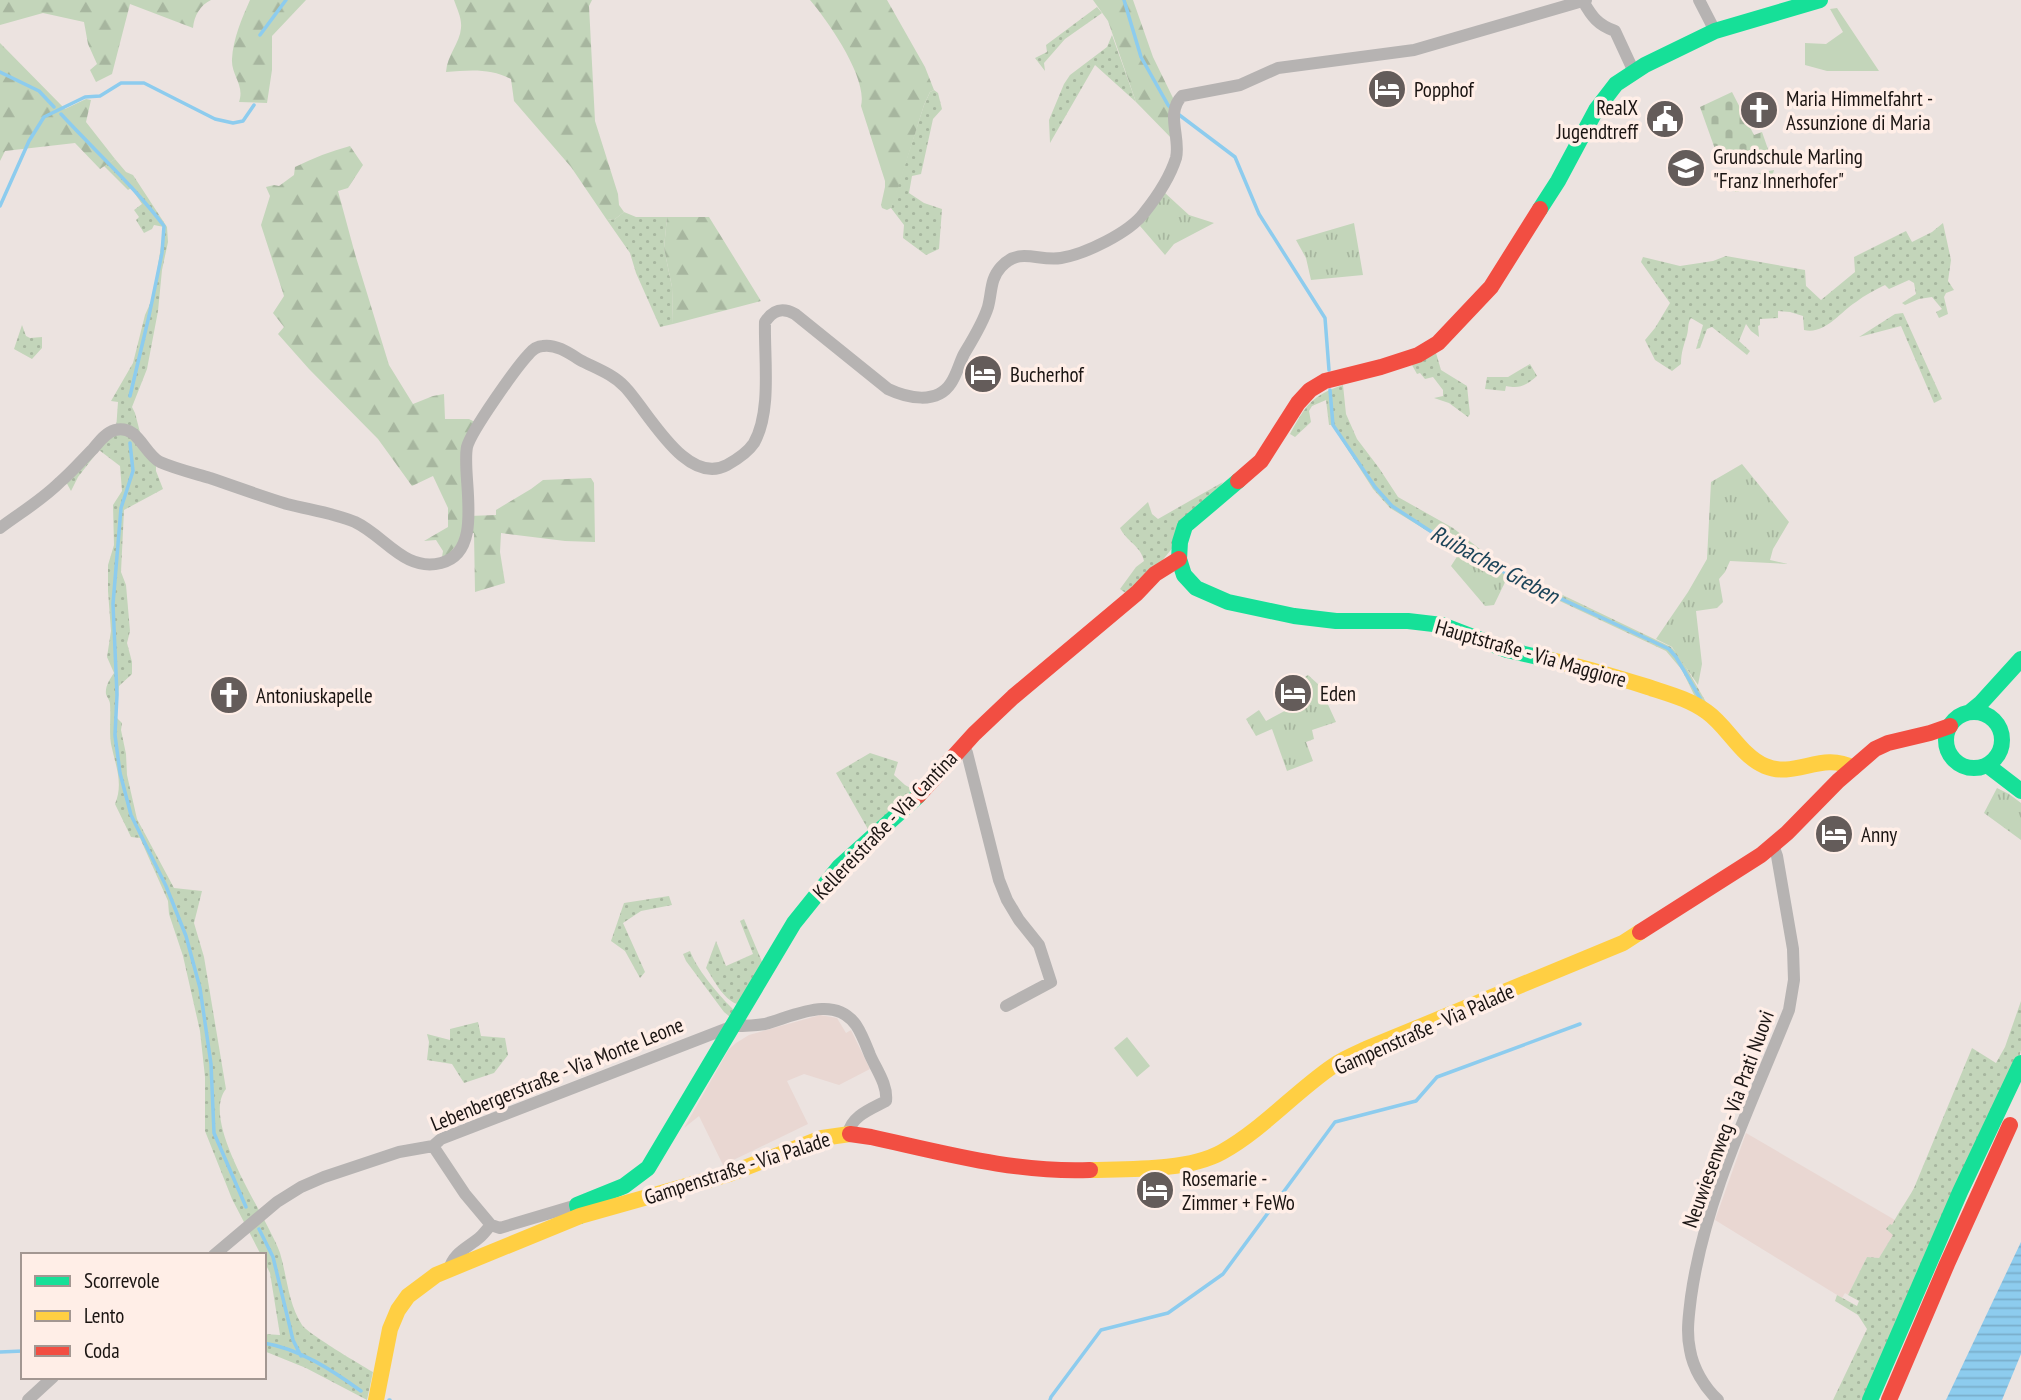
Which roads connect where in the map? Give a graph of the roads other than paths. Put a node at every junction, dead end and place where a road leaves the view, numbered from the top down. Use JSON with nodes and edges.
{"nodes":[{"id":1,"x":1699,"y":0,"type":"edge"},
{"id":2,"x":1820,"y":0,"type":"edge"},
{"id":3,"x":1584,"y":1,"type":"edge"},
{"id":4,"x":1715,"y":31,"type":"junction"},
{"id":5,"x":1634,"y":72,"type":"junction"},
{"id":6,"x":0,"y":528,"type":"edge"},
{"id":7,"x":1180,"y":564,"type":"junction"},
{"id":8,"x":2021,"y":659,"type":"edge"},
{"id":9,"x":1999,"y":685,"type":"junction"},
{"id":10,"x":1970,"y":712,"type":"junction"},
{"id":11,"x":1996,"y":722,"type":"junction"},
{"id":12,"x":1950,"y":726,"type":"junction"},
{"id":13,"x":1907,"y":739,"type":"junction"},
{"id":14,"x":963,"y":745,"type":"junction"},
{"id":15,"x":1949,"y":752,"type":"junction"},
{"id":16,"x":1999,"y":752,"type":"junction"},
{"id":17,"x":1987,"y":765,"type":"junction"},
{"id":18,"x":1853,"y":768,"type":"junction"},
{"id":19,"x":2021,"y":781,"type":"edge"},
{"id":20,"x":2021,"y":791,"type":"edge"},
{"id":21,"x":1773,"y":845,"type":"junction"},
{"id":22,"x":1006,"y":1006,"type":"dead end"},
{"id":23,"x":733,"y":1026,"type":"junction"},
{"id":24,"x":2021,"y":1050,"type":"edge"},
{"id":25,"x":2018,"y":1071,"type":"edge"},
{"id":26,"x":2015,"y":1114,"type":"dead end"},
{"id":27,"x":848,"y":1134,"type":"junction"},
{"id":28,"x":433,"y":1146,"type":"junction"},
{"id":29,"x":579,"y":1211,"type":"junction"},
{"id":30,"x":491,"y":1225,"type":"junction"},
{"id":31,"x":216,"y":1253,"type":"edge"},
{"id":32,"x":449,"y":1270,"type":"junction"},
{"id":33,"x":51,"y":1379,"type":"edge"},
{"id":34,"x":28,"y":1400,"type":"edge"},
{"id":35,"x":376,"y":1400,"type":"edge"},
{"id":36,"x":1718,"y":1400,"type":"edge"},
{"id":37,"x":1870,"y":1400,"type":"edge"},
{"id":38,"x":1889,"y":1400,"type":"edge"}],
"edges":[{"from":1,"to":4,"type":"street"},
{"from":2,"to":4,"type":"main road"},
{"from":3,"to":5,"type":"street"},
{"from":3,"to":6,"type":"street"},
{"from":4,"to":5,"type":"main road"},
{"from":5,"to":7,"type":"main road"},
{"from":7,"to":14,"type":"main road","name":"Kellereistraße - Via Cantina"},
{"from":7,"to":18,"type":"main road","name":"Hauptstraße - Via Maggiore"},
{"from":8,"to":9,"type":"main road"},
{"from":9,"to":10,"type":"main road"},
{"from":9,"to":11,"type":"main road"},
{"from":10,"to":11,"type":"main road"},
{"from":10,"to":12,"type":"main road"},
{"from":11,"to":16,"type":"main road"},
{"from":12,"to":13,"type":"main road","name":"Gampenstraße - Via Palade"},
{"from":12,"to":15,"type":"main road"},
{"from":13,"to":15,"type":"main road"},
{"from":13,"to":18,"type":"main road","name":"Gampenstraße - Via Palade"},
{"from":14,"to":22,"type":"street"},
{"from":14,"to":23,"type":"main road","name":"Kellereistraße - Via Cantina"},
{"from":15,"to":17,"type":"main road"},
{"from":16,"to":17,"type":"main road"},
{"from":16,"to":19,"type":"main road"},
{"from":17,"to":20,"type":"main road"},
{"from":18,"to":21,"type":"main road","name":"Gampenstraße - Via Palade"},
{"from":21,"to":27,"type":"main road","name":"Gampenstraße - Via Palade"},
{"from":21,"to":36,"type":"street","name":"Neuwiesenweg - Via Prati Nuovi"},
{"from":23,"to":27,"type":"street","name":"Lebenbergerstraße - Via Monte Leone"},
{"from":23,"to":28,"type":"street","name":"Lebenbergerstraße - Via Monte Leone"},
{"from":23,"to":29,"type":"main road","name":"Kellereistraße - Via Cantina"},
{"from":24,"to":25,"type":"main road"},
{"from":25,"to":37,"type":"main road"},
{"from":26,"to":38,"type":"main road"},
{"from":27,"to":29,"type":"main road","name":"Gampenstraße - Via Palade"},
{"from":28,"to":30,"type":"street"},
{"from":28,"to":31,"type":"street","name":"Lebenbergerstraße - Via Monte Leone"},
{"from":29,"to":30,"type":"street"},
{"from":29,"to":32,"type":"main road","name":"Gampenstraße - Via Palade"},
{"from":30,"to":32,"type":"street"},
{"from":32,"to":35,"type":"main road","name":"Gampenstraße - Via Palade"},
{"from":33,"to":34,"type":"street"}]}
